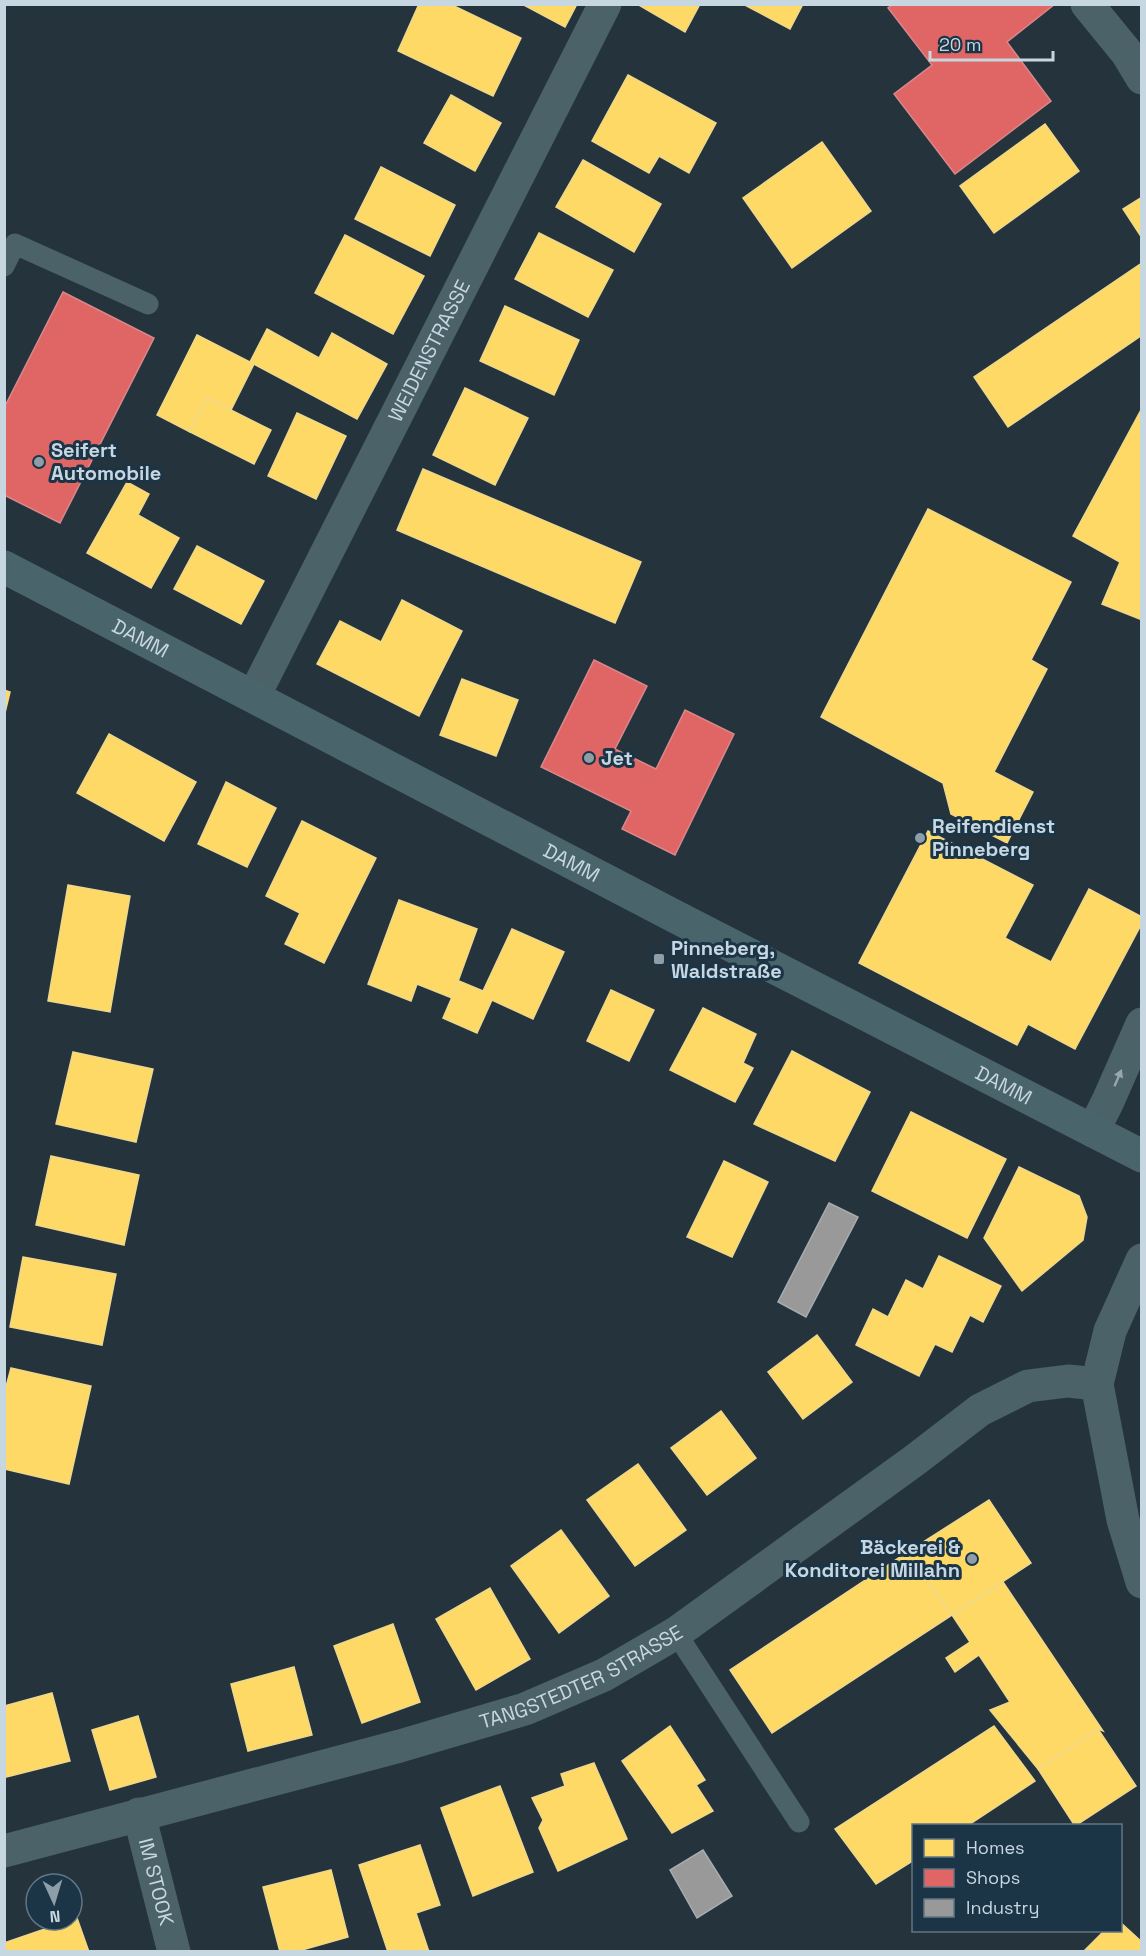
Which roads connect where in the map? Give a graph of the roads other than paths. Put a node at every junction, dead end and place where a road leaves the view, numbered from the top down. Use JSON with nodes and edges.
{"nodes":[{"id":1,"x":605,"y":4,"type":"edge"},
{"id":2,"x":1087,"y":4,"type":"edge"},
{"id":3,"x":1142,"y":78,"type":"edge"},
{"id":4,"x":4,"y":266,"type":"edge"},
{"id":5,"x":148,"y":304,"type":"dead end"},
{"id":6,"x":4,"y":567,"type":"edge"},
{"id":7,"x":254,"y":696,"type":"junction"},
{"id":8,"x":1142,"y":1024,"type":"edge"},
{"id":9,"x":1093,"y":1131,"type":"junction"},
{"id":10,"x":1142,"y":1156,"type":"edge"},
{"id":11,"x":1142,"y":1260,"type":"edge"},
{"id":12,"x":1097,"y":1384,"type":"junction"},
{"id":13,"x":1142,"y":1582,"type":"edge"},
{"id":14,"x":676,"y":1633,"type":"junction"},
{"id":15,"x":139,"y":1814,"type":"junction"},
{"id":16,"x":799,"y":1822,"type":"dead end"},
{"id":17,"x":4,"y":1851,"type":"edge"},
{"id":18,"x":174,"y":1952,"type":"edge"}],
"edges":[{"from":1,"to":7,"type":"street","name":"WEIDENSTRASSE"},
{"from":2,"to":3,"type":"street"},
{"from":4,"to":5,"type":"lane"},
{"from":6,"to":7,"type":"main road","name":"DAMM"},
{"from":7,"to":9,"type":"main road","name":"DAMM"},
{"from":9,"to":8,"type":"street","one_way":true},
{"from":9,"to":10,"type":"main road","name":"DAMM"},
{"from":11,"to":12,"type":"street"},
{"from":12,"to":13,"type":"street"},
{"from":12,"to":14,"type":"street","name":"TANGSTEDTER STRASSE"},
{"from":14,"to":15,"type":"street","name":"TANGSTEDTER STRASSE"},
{"from":14,"to":16,"type":"lane"},
{"from":15,"to":17,"type":"street","name":"TANGSTEDTER STRASSE"},
{"from":15,"to":18,"type":"street","name":"IM STOOK"}]}
